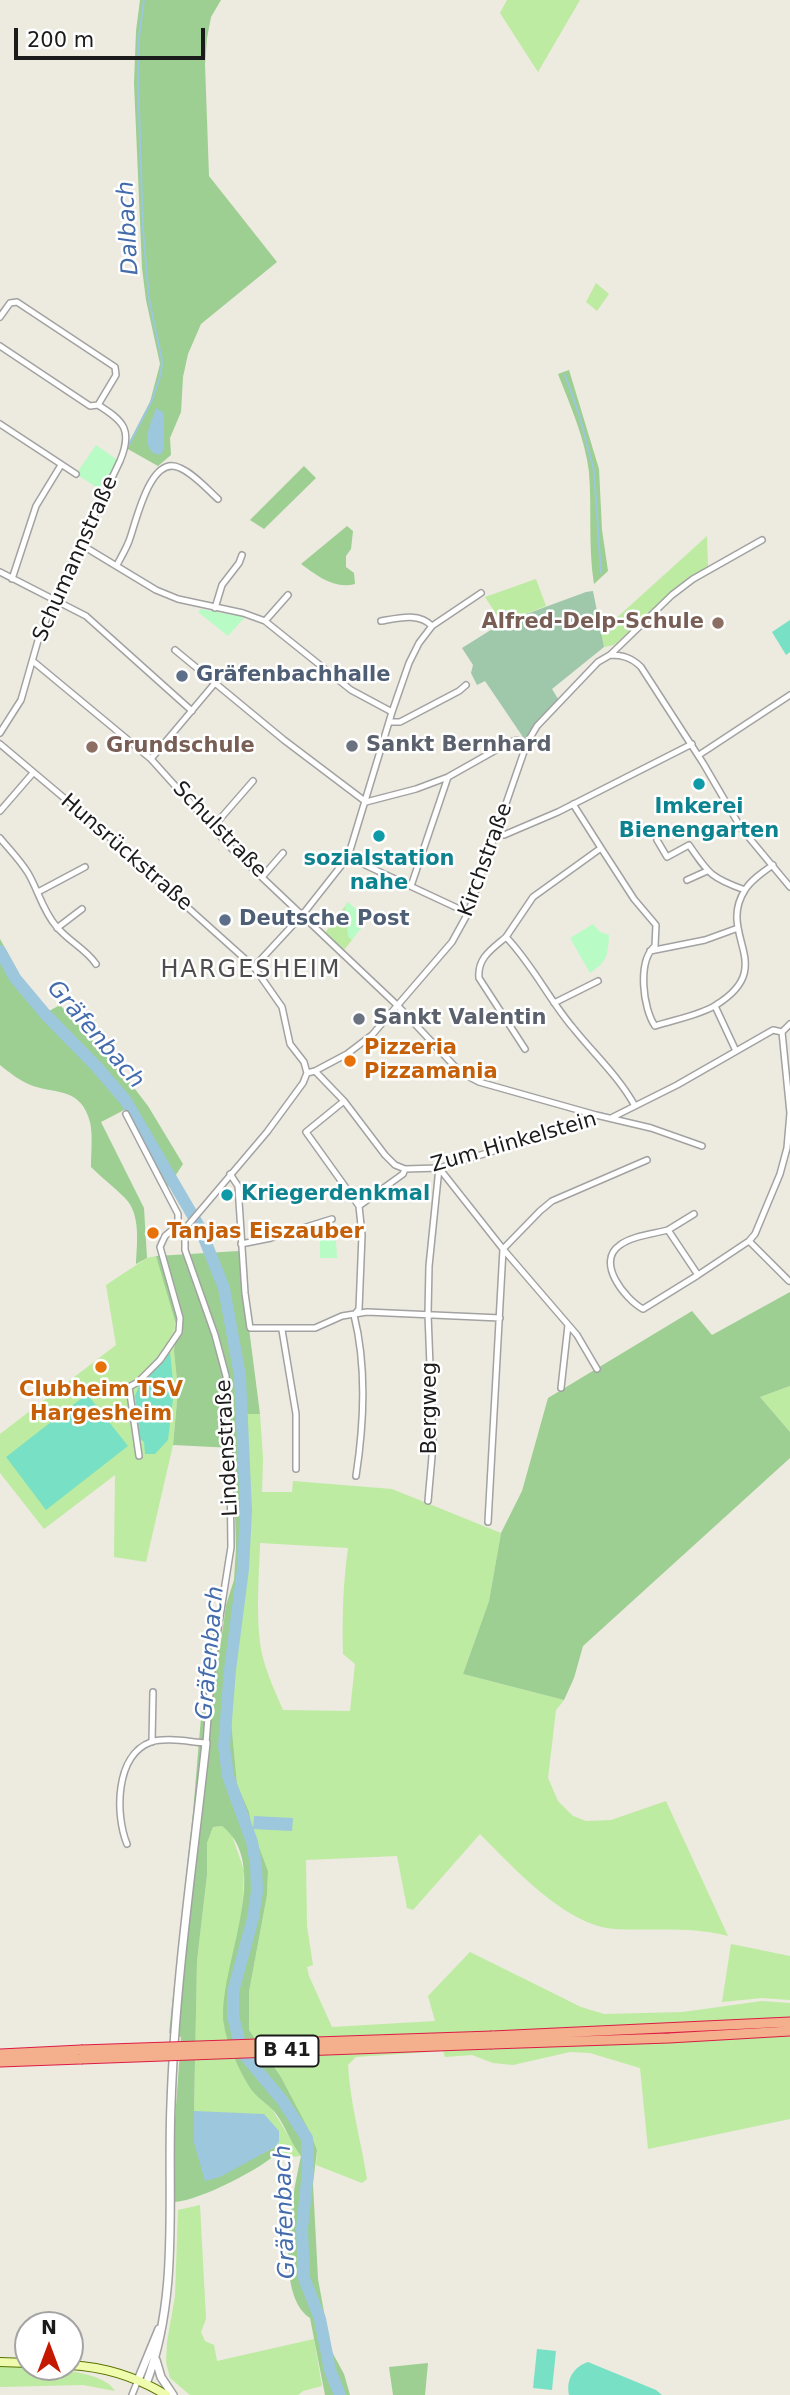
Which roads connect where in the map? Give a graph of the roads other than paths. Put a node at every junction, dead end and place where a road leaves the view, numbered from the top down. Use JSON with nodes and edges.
{"nodes":[{"id":1,"x":0,"y":317,"type":"edge"},
{"id":2,"x":0,"y":346,"type":"edge"},
{"id":3,"x":98,"y":405,"type":"junction"},
{"id":4,"x":0,"y":424,"type":"edge"},
{"id":5,"x":61,"y":465,"type":"junction"},
{"id":6,"x":76,"y":474,"type":"dead end"},
{"id":7,"x":219,"y":499,"type":"dead end"},
{"id":8,"x":762,"y":540,"type":"dead end"},
{"id":9,"x":80,"y":544,"type":"junction"},
{"id":10,"x":242,"y":555,"type":"dead end"},
{"id":11,"x":117,"y":565,"type":"junction"},
{"id":12,"x":0,"y":572,"type":"edge"},
{"id":13,"x":12,"y":579,"type":"junction"},
{"id":14,"x":481,"y":593,"type":"dead end"},
{"id":15,"x":288,"y":595,"type":"dead end"},
{"id":16,"x":55,"y":598,"type":"junction"},
{"id":17,"x":215,"y":608,"type":"junction"},
{"id":18,"x":265,"y":621,"type":"junction"},
{"id":19,"x":382,"y":621,"type":"dead end"},
{"id":20,"x":432,"y":626,"type":"junction"},
{"id":21,"x":175,"y":650,"type":"dead end"},
{"id":22,"x":610,"y":655,"type":"junction"},
{"id":23,"x":34,"y":662,"type":"junction"},
{"id":24,"x":215,"y":683,"type":"junction"},
{"id":25,"x":466,"y":685,"type":"dead end"},
{"id":26,"x":790,"y":695,"type":"edge"},
{"id":27,"x":191,"y":710,"type":"junction"},
{"id":28,"x":392,"y":712,"type":"junction"},
{"id":29,"x":390,"y":722,"type":"junction"},
{"id":30,"x":0,"y":733,"type":"edge"},
{"id":31,"x":527,"y":743,"type":"junction"},
{"id":32,"x":0,"y":744,"type":"edge"},
{"id":33,"x":692,"y":744,"type":"junction"},
{"id":34,"x":699,"y":755,"type":"junction"},
{"id":35,"x":151,"y":759,"type":"junction"},
{"id":36,"x":33,"y":773,"type":"junction"},
{"id":37,"x":448,"y":778,"type":"junction"},
{"id":38,"x":253,"y":781,"type":"dead end"},
{"id":39,"x":366,"y":802,"type":"junction"},
{"id":40,"x":573,"y":804,"type":"junction"},
{"id":41,"x":0,"y":811,"type":"edge"},
{"id":42,"x":213,"y":827,"type":"junction"},
{"id":43,"x":496,"y":835,"type":"junction"},
{"id":44,"x":0,"y":838,"type":"edge"},
{"id":45,"x":657,"y":840,"type":"dead end"},
{"id":46,"x":601,"y":848,"type":"junction"},
{"id":47,"x":283,"y":853,"type":"dead end"},
{"id":48,"x":348,"y":858,"type":"junction"},
{"id":49,"x":773,"y":865,"type":"junction"},
{"id":50,"x":85,"y":867,"type":"dead end"},
{"id":51,"x":707,"y":871,"type":"junction"},
{"id":52,"x":262,"y":876,"type":"junction"},
{"id":53,"x":687,"y":880,"type":"dead end"},
{"id":54,"x":411,"y":886,"type":"junction"},
{"id":55,"x":790,"y":887,"type":"edge"},
{"id":56,"x":745,"y":890,"type":"junction"},
{"id":57,"x":38,"y":892,"type":"junction"},
{"id":58,"x":82,"y":909,"type":"dead end"},
{"id":59,"x":468,"y":913,"type":"junction"},
{"id":60,"x":303,"y":914,"type":"junction"},
{"id":61,"x":57,"y":928,"type":"junction"},
{"id":62,"x":738,"y":928,"type":"junction"},
{"id":63,"x":506,"y":937,"type":"junction"},
{"id":64,"x":649,"y":951,"type":"junction"},
{"id":65,"x":96,"y":964,"type":"dead end"},
{"id":66,"x":254,"y":967,"type":"junction"},
{"id":67,"x":598,"y":981,"type":"dead end"},
{"id":68,"x":554,"y":1003,"type":"junction"},
{"id":69,"x":398,"y":1006,"type":"junction"},
{"id":70,"x":715,"y":1006,"type":"junction"},
{"id":71,"x":790,"y":1024,"type":"edge"},
{"id":72,"x":782,"y":1032,"type":"junction"},
{"id":73,"x":525,"y":1049,"type":"dead end"},
{"id":74,"x":736,"y":1051,"type":"junction"},
{"id":75,"x":315,"y":1071,"type":"junction"},
{"id":76,"x":307,"y":1073,"type":"junction"},
{"id":77,"x":344,"y":1101,"type":"junction"},
{"id":78,"x":635,"y":1106,"type":"junction"},
{"id":79,"x":125,"y":1114,"type":"dead end"},
{"id":80,"x":596,"y":1115,"type":"junction"},
{"id":81,"x":611,"y":1118,"type":"junction"},
{"id":82,"x":702,"y":1146,"type":"dead end"},
{"id":83,"x":647,"y":1160,"type":"dead end"},
{"id":84,"x":439,"y":1168,"type":"junction"},
{"id":85,"x":405,"y":1169,"type":"junction"},
{"id":86,"x":230,"y":1174,"type":"junction"},
{"id":87,"x":359,"y":1206,"type":"junction"},
{"id":88,"x":694,"y":1214,"type":"dead end"},
{"id":89,"x":332,"y":1219,"type":"dead end"},
{"id":90,"x":178,"y":1225,"type":"junction"},
{"id":91,"x":188,"y":1226,"type":"junction"},
{"id":92,"x":668,"y":1230,"type":"junction"},
{"id":93,"x":749,"y":1241,"type":"junction"},
{"id":94,"x":241,"y":1244,"type":"junction"},
{"id":95,"x":503,"y":1250,"type":"junction"},
{"id":96,"x":698,"y":1275,"type":"junction"},
{"id":97,"x":789,"y":1280,"type":"edge"},
{"id":98,"x":428,"y":1314,"type":"junction"},
{"id":99,"x":354,"y":1315,"type":"junction"},
{"id":100,"x":500,"y":1318,"type":"junction"},
{"id":101,"x":568,"y":1325,"type":"junction"},
{"id":102,"x":282,"y":1330,"type":"junction"},
{"id":103,"x":597,"y":1369,"type":"dead end"},
{"id":104,"x":561,"y":1388,"type":"dead end"},
{"id":105,"x":139,"y":1456,"type":"dead end"},
{"id":106,"x":296,"y":1469,"type":"dead end"},
{"id":107,"x":356,"y":1476,"type":"dead end"},
{"id":108,"x":428,"y":1501,"type":"dead end"},
{"id":109,"x":488,"y":1522,"type":"dead end"},
{"id":110,"x":153,"y":1692,"type":"dead end"},
{"id":111,"x":152,"y":1742,"type":"junction"},
{"id":112,"x":206,"y":1743,"type":"junction"},
{"id":113,"x":127,"y":1844,"type":"dead end"},
{"id":114,"x":790,"y":2022,"type":"edge"},
{"id":115,"x":790,"y":2031,"type":"edge"},
{"id":116,"x":492,"y":2040,"type":"junction"},
{"id":117,"x":0,"y":2054,"type":"edge"},
{"id":118,"x":81,"y":2055,"type":"junction"},
{"id":119,"x":0,"y":2062,"type":"edge"},
{"id":120,"x":164,"y":2312,"type":"junction"},
{"id":121,"x":155,"y":2359,"type":"junction"},
{"id":122,"x":84,"y":2367,"type":"edge"},
{"id":123,"x":142,"y":2382,"type":"junction"},
{"id":124,"x":132,"y":2395,"type":"edge"},
{"id":125,"x":166,"y":2395,"type":"edge"},
{"id":126,"x":173,"y":2395,"type":"edge"}],
"edges":[{"from":1,"to":3,"type":"street"},
{"from":2,"to":3,"type":"street"},
{"from":3,"to":9,"type":"street","name":"Schumannstraße"},
{"from":4,"to":5,"type":"street"},
{"from":5,"to":6,"type":"street"},
{"from":5,"to":13,"type":"street"},
{"from":7,"to":11,"type":"street"},
{"from":8,"to":22,"type":"street","name":"Kirchstraße"},
{"from":9,"to":11,"type":"street"},
{"from":9,"to":16,"type":"street","name":"Schumannstraße"},
{"from":10,"to":17,"type":"street"},
{"from":11,"to":17,"type":"street"},
{"from":12,"to":13,"type":"street"},
{"from":13,"to":16,"type":"street"},
{"from":14,"to":20,"type":"street"},
{"from":15,"to":18,"type":"street"},
{"from":16,"to":23,"type":"street","name":"Schumannstraße"},
{"from":16,"to":27,"type":"street"},
{"from":17,"to":18,"type":"street"},
{"from":18,"to":28,"type":"street"},
{"from":19,"to":20,"type":"street"},
{"from":20,"to":28,"type":"street"},
{"from":21,"to":24,"type":"street"},
{"from":22,"to":31,"type":"street","name":"Kirchstraße"},
{"from":22,"to":33,"type":"street"},
{"from":23,"to":30,"type":"street","name":"Schumannstraße"},
{"from":23,"to":35,"type":"street","name":"Schulstraße"},
{"from":24,"to":27,"type":"street"},
{"from":24,"to":39,"type":"street"},
{"from":25,"to":29,"type":"street"},
{"from":26,"to":34,"type":"street"},
{"from":27,"to":35,"type":"street"},
{"from":28,"to":29,"type":"street"},
{"from":29,"to":39,"type":"street"},
{"from":31,"to":37,"type":"street"},
{"from":31,"to":43,"type":"street","name":"Kirchstraße"},
{"from":32,"to":36,"type":"street","name":"Hunsrückstraße"},
{"from":33,"to":34,"type":"street"},
{"from":33,"to":40,"type":"street"},
{"from":34,"to":49,"type":"street"},
{"from":35,"to":42,"type":"street","name":"Schulstraße"},
{"from":36,"to":41,"type":"street"},
{"from":36,"to":66,"type":"street","name":"Hunsrückstraße"},
{"from":37,"to":39,"type":"street"},
{"from":37,"to":54,"type":"street"},
{"from":38,"to":42,"type":"street"},
{"from":39,"to":48,"type":"street"},
{"from":40,"to":43,"type":"street"},
{"from":40,"to":46,"type":"street"},
{"from":42,"to":52,"type":"street","name":"Schulstraße"},
{"from":43,"to":59,"type":"street","name":"Kirchstraße"},
{"from":44,"to":57,"type":"street"},
{"from":45,"to":51,"type":"street"},
{"from":46,"to":63,"type":"street"},
{"from":46,"to":64,"type":"street"},
{"from":47,"to":52,"type":"street"},
{"from":48,"to":54,"type":"street"},
{"from":48,"to":60,"type":"street"},
{"from":49,"to":55,"type":"street"},
{"from":49,"to":56,"type":"street"},
{"from":50,"to":57,"type":"street"},
{"from":51,"to":53,"type":"street"},
{"from":51,"to":56,"type":"street"},
{"from":52,"to":60,"type":"street","name":"Schulstraße"},
{"from":54,"to":59,"type":"street"},
{"from":56,"to":62,"type":"street"},
{"from":57,"to":61,"type":"street"},
{"from":58,"to":61,"type":"street"},
{"from":59,"to":69,"type":"street","name":"Kirchstraße"},
{"from":60,"to":66,"type":"street"},
{"from":60,"to":69,"type":"street","name":"Schulstraße"},
{"from":61,"to":65,"type":"street"},
{"from":62,"to":64,"type":"street"},
{"from":62,"to":70,"type":"street"},
{"from":63,"to":68,"type":"street"},
{"from":63,"to":73,"type":"street"},
{"from":64,"to":70,"type":"street"},
{"from":66,"to":76,"type":"street","name":"Hunsrückstraße"},
{"from":67,"to":68,"type":"street"},
{"from":68,"to":78,"type":"street"},
{"from":69,"to":75,"type":"street","name":"Kirchstraße"},
{"from":69,"to":80,"type":"street","name":"Schulstraße"},
{"from":70,"to":74,"type":"street"},
{"from":71,"to":72,"type":"street"},
{"from":72,"to":74,"type":"street"},
{"from":72,"to":93,"type":"street"},
{"from":74,"to":78,"type":"street"},
{"from":75,"to":76,"type":"street","name":"Kirchstraße"},
{"from":75,"to":77,"type":"street","name":"Zum Hinkelstein"},
{"from":76,"to":86,"type":"street"},
{"from":77,"to":85,"type":"street","name":"Zum Hinkelstein"},
{"from":77,"to":87,"type":"street"},
{"from":78,"to":81,"type":"street"},
{"from":79,"to":90,"type":"street"},
{"from":80,"to":81,"type":"street","name":"Zum Hinkelstein"},
{"from":80,"to":84,"type":"street","name":"Zum Hinkelstein"},
{"from":81,"to":82,"type":"street","name":"Zum Hinkelstein"},
{"from":83,"to":95,"type":"street"},
{"from":84,"to":85,"type":"street","name":"Zum Hinkelstein"},
{"from":84,"to":95,"type":"street"},
{"from":84,"to":98,"type":"street","name":"Bergweg"},
{"from":85,"to":87,"type":"street","name":"Zum Hinkelstein"},
{"from":86,"to":91,"type":"street"},
{"from":86,"to":94,"type":"street"},
{"from":87,"to":99,"type":"street"},
{"from":88,"to":92,"type":"street"},
{"from":89,"to":94,"type":"street"},
{"from":90,"to":91,"type":"street"},
{"from":90,"to":105,"type":"street"},
{"from":91,"to":112,"type":"street","name":"Lindenstraße"},
{"from":92,"to":96,"type":"street"},
{"from":92,"to":96,"type":"street"},
{"from":93,"to":96,"type":"street"},
{"from":93,"to":97,"type":"street"},
{"from":94,"to":102,"type":"street"},
{"from":95,"to":100,"type":"street"},
{"from":95,"to":101,"type":"street"},
{"from":98,"to":99,"type":"street"},
{"from":98,"to":100,"type":"street"},
{"from":98,"to":108,"type":"street","name":"Bergweg"},
{"from":99,"to":102,"type":"street"},
{"from":99,"to":107,"type":"street"},
{"from":100,"to":109,"type":"street"},
{"from":101,"to":103,"type":"street"},
{"from":101,"to":104,"type":"street"},
{"from":102,"to":106,"type":"street"},
{"from":110,"to":111,"type":"street"},
{"from":111,"to":112,"type":"street"},
{"from":111,"to":113,"type":"street"},
{"from":112,"to":120,"type":"street"},
{"from":114,"to":116,"type":"highway","number":"B 41"},
{"from":115,"to":116,"type":"highway","number":"B 41"},
{"from":116,"to":118,"type":"highway","number":"B 41","bridge":true},
{"from":117,"to":118,"type":"highway","number":"B 41"},
{"from":118,"to":119,"type":"highway","number":"B 41"},
{"from":120,"to":121,"type":"street"},
{"from":120,"to":123,"type":"street"},
{"from":121,"to":123,"type":"street"},
{"from":121,"to":126,"type":"street"},
{"from":122,"to":123,"type":"main road"},
{"from":123,"to":124,"type":"street"},
{"from":123,"to":125,"type":"main road"}]}
